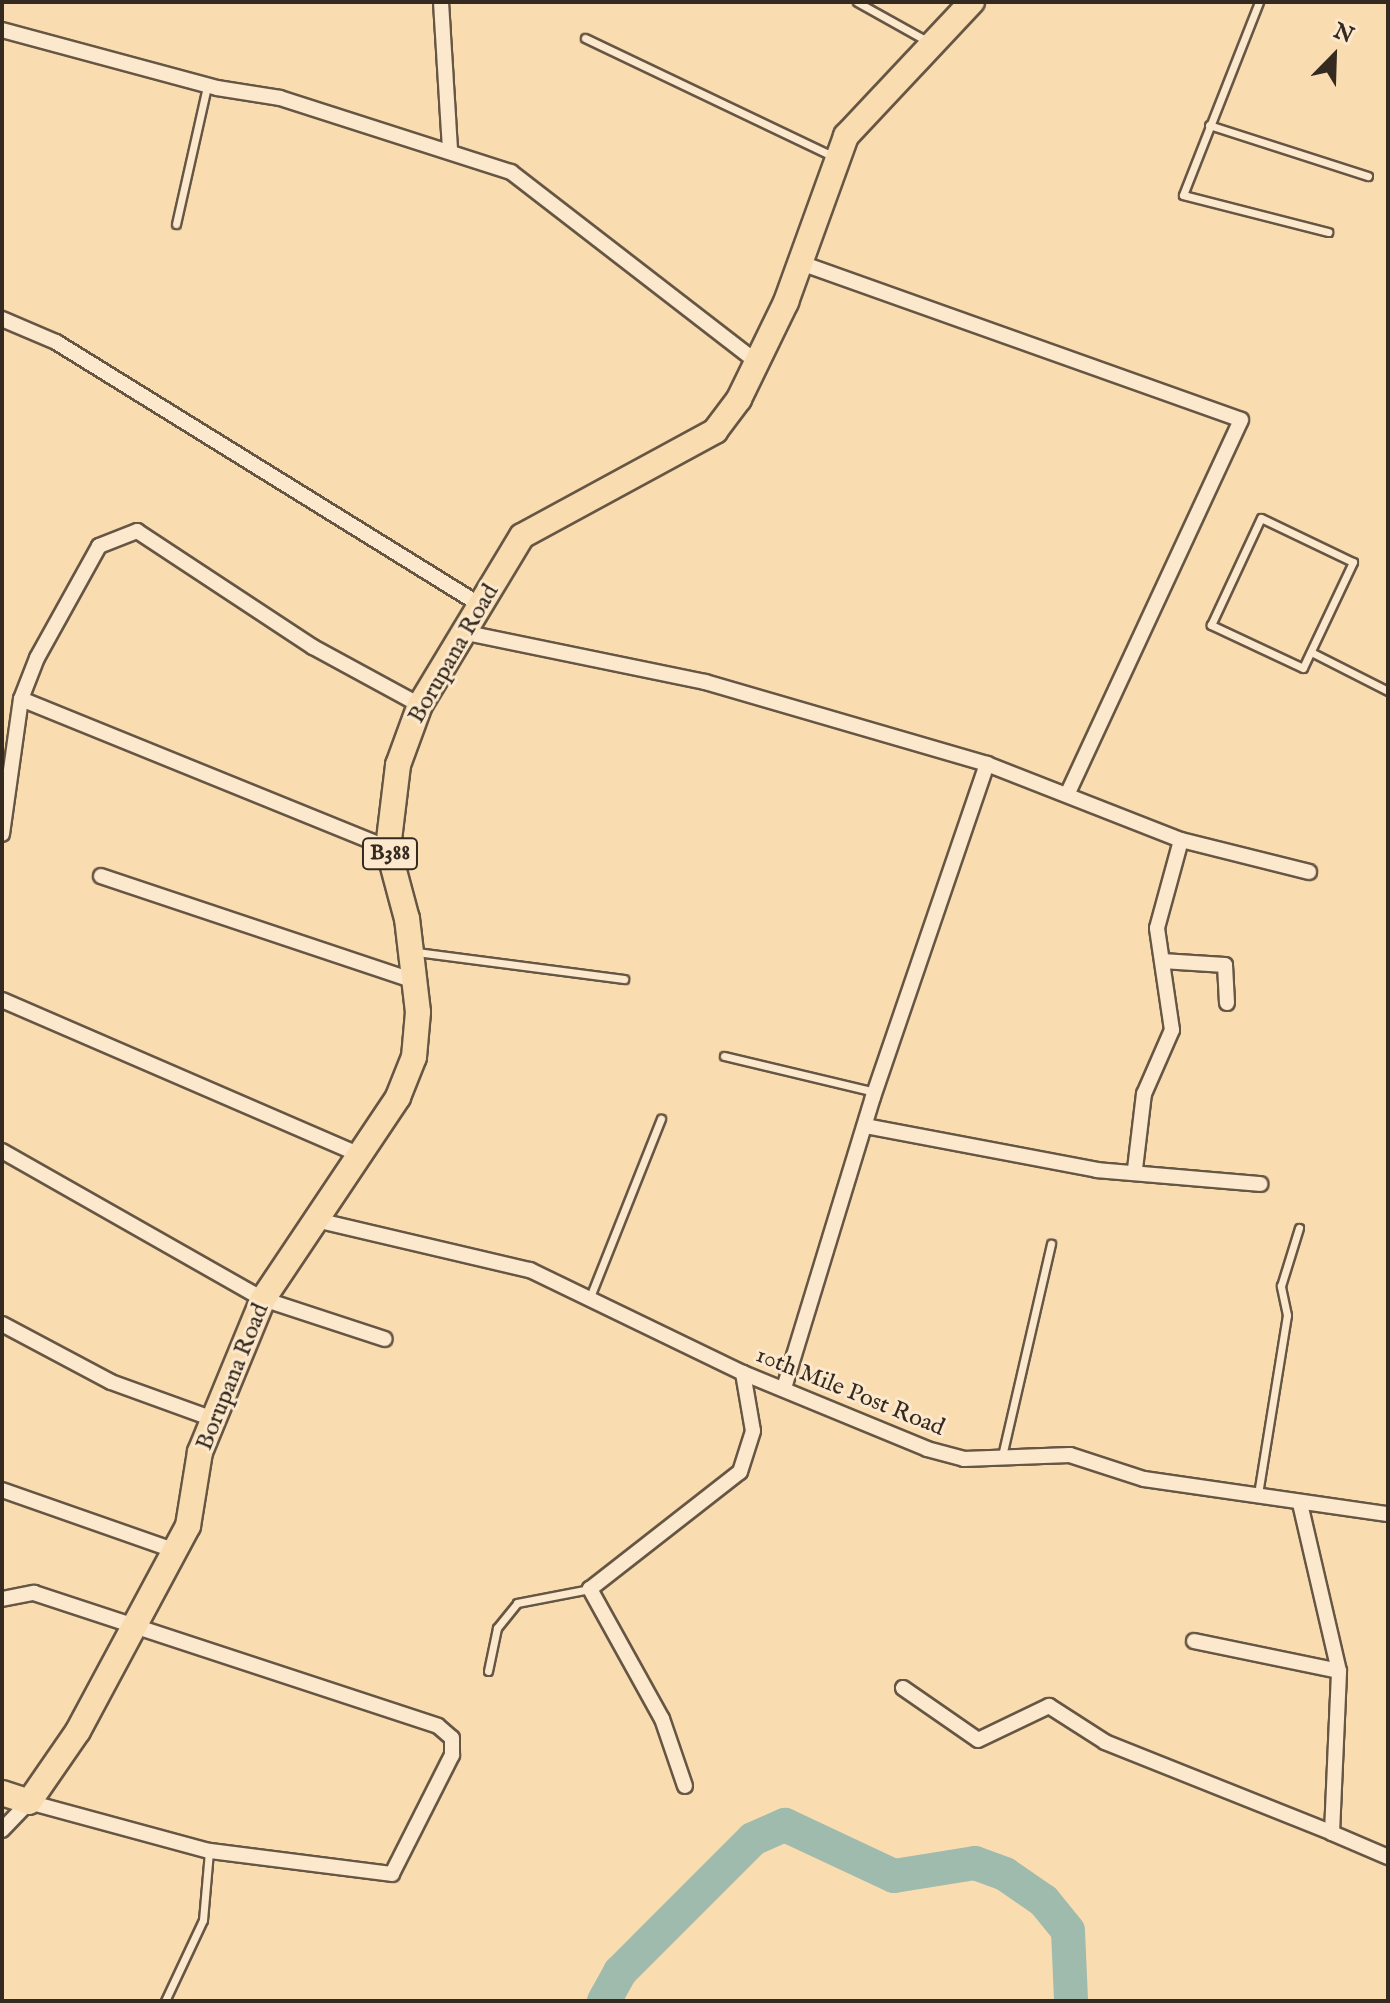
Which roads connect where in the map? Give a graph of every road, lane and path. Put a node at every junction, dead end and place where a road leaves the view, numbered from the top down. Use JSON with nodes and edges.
{"nodes":[{"id":1,"x":441,"y":2,"type":"edge"},
{"id":2,"x":857,"y":2,"type":"edge"},
{"id":3,"x":972,"y":2,"type":"edge"},
{"id":4,"x":1259,"y":2,"type":"edge"},
{"id":5,"x":2,"y":30,"type":"edge"},
{"id":6,"x":585,"y":38,"type":"dead end"},
{"id":7,"x":930,"y":43,"type":"junction"},
{"id":8,"x":207,"y":85,"type":"junction"},
{"id":9,"x":1209,"y":125,"type":"junction"},
{"id":10,"x":450,"y":150,"type":"junction"},
{"id":11,"x":835,"y":157,"type":"junction"},
{"id":12,"x":1368,"y":176,"type":"dead end"},
{"id":13,"x":176,"y":224,"type":"dead end"},
{"id":14,"x":1328,"y":232,"type":"dead end"},
{"id":15,"x":798,"y":262,"type":"junction"},
{"id":16,"x":2,"y":319,"type":"edge"},
{"id":17,"x":757,"y":362,"type":"junction"},
{"id":18,"x":482,"y":606,"type":"junction"},
{"id":19,"x":467,"y":633,"type":"junction"},
{"id":20,"x":1311,"y":652,"type":"junction"},
{"id":21,"x":1388,"y":691,"type":"edge"},
{"id":22,"x":21,"y":699,"type":"junction"},
{"id":23,"x":420,"y":705,"type":"junction"},
{"id":24,"x":987,"y":764,"type":"junction"},
{"id":25,"x":1067,"y":795,"type":"junction"},
{"id":26,"x":2,"y":834,"type":"edge"},
{"id":27,"x":1181,"y":840,"type":"junction"},
{"id":28,"x":388,"y":848,"type":"junction"},
{"id":29,"x":1309,"y":872,"type":"dead end"},
{"id":30,"x":101,"y":876,"type":"dead end"},
{"id":31,"x":410,"y":951,"type":"junction"},
{"id":32,"x":1162,"y":961,"type":"junction"},
{"id":33,"x":624,"y":979,"type":"dead end"},
{"id":34,"x":412,"y":980,"type":"junction"},
{"id":35,"x":2,"y":1000,"type":"edge"},
{"id":36,"x":1227,"y":1003,"type":"dead end"},
{"id":37,"x":724,"y":1056,"type":"dead end"},
{"id":38,"x":875,"y":1092,"type":"junction"},
{"id":39,"x":661,"y":1119,"type":"dead end"},
{"id":40,"x":865,"y":1126,"type":"junction"},
{"id":41,"x":2,"y":1151,"type":"edge"},
{"id":42,"x":360,"y":1155,"type":"junction"},
{"id":43,"x":1135,"y":1169,"type":"junction"},
{"id":44,"x":1260,"y":1184,"type":"dead end"},
{"id":45,"x":316,"y":1220,"type":"junction"},
{"id":46,"x":1299,"y":1228,"type":"dead end"},
{"id":47,"x":1051,"y":1244,"type":"dead end"},
{"id":48,"x":590,"y":1297,"type":"junction"},
{"id":49,"x":263,"y":1299,"type":"junction"},
{"id":50,"x":2,"y":1324,"type":"edge"},
{"id":51,"x":385,"y":1339,"type":"dead end"},
{"id":52,"x":743,"y":1373,"type":"junction"},
{"id":53,"x":784,"y":1388,"type":"junction"},
{"id":54,"x":216,"y":1420,"type":"junction"},
{"id":55,"x":1002,"y":1457,"type":"junction"},
{"id":56,"x":2,"y":1490,"type":"edge"},
{"id":57,"x":1258,"y":1496,"type":"junction"},
{"id":58,"x":1300,"y":1503,"type":"junction"},
{"id":59,"x":1388,"y":1514,"type":"edge"},
{"id":60,"x":176,"y":1551,"type":"junction"},
{"id":61,"x":590,"y":1589,"type":"junction"},
{"id":62,"x":2,"y":1599,"type":"edge"},
{"id":63,"x":137,"y":1626,"type":"junction"},
{"id":64,"x":1194,"y":1641,"type":"dead end"},
{"id":65,"x":488,"y":1671,"type":"dead end"},
{"id":66,"x":1339,"y":1671,"type":"junction"},
{"id":67,"x":903,"y":1688,"type":"dead end"},
{"id":68,"x":685,"y":1786,"type":"dead end"},
{"id":69,"x":2,"y":1793,"type":"edge"},
{"id":70,"x":29,"y":1802,"type":"junction"},
{"id":71,"x":2,"y":1830,"type":"edge"},
{"id":72,"x":1332,"y":1833,"type":"junction"},
{"id":73,"x":209,"y":1851,"type":"junction"},
{"id":74,"x":1388,"y":1857,"type":"edge"},
{"id":75,"x":165,"y":2001,"type":"edge"}],
"edges":[{"from":1,"to":10,"type":"street"},
{"from":2,"to":7,"type":"lane"},
{"from":3,"to":7,"type":"main road","name":"Borupana Road","number":"B388"},
{"from":4,"to":9,"type":"lane"},
{"from":5,"to":8,"type":"street"},
{"from":6,"to":11,"type":"lane"},
{"from":7,"to":11,"type":"main road","name":"Borupana Road","number":"B388"},
{"from":8,"to":10,"type":"street"},
{"from":8,"to":13,"type":"lane"},
{"from":9,"to":12,"type":"lane"},
{"from":9,"to":14,"type":"lane"},
{"from":10,"to":17,"type":"street"},
{"from":11,"to":15,"type":"main road","name":"Borupana Road","number":"B388"},
{"from":15,"to":17,"type":"main road","name":"Borupana Road","number":"B388"},
{"from":15,"to":25,"type":"street"},
{"from":16,"to":18,"type":"street"},
{"from":17,"to":18,"type":"main road","name":"Borupana Road","number":"B388"},
{"from":18,"to":19,"type":"main road","name":"Borupana Road","number":"B388"},
{"from":19,"to":23,"type":"main road","name":"Borupana Road","number":"B388"},
{"from":19,"to":24,"type":"street"},
{"from":20,"to":20,"type":"lane"},
{"from":20,"to":21,"type":"lane"},
{"from":22,"to":23,"type":"street"},
{"from":22,"to":26,"type":"street"},
{"from":22,"to":28,"type":"street"},
{"from":23,"to":28,"type":"main road","name":"Borupana Road","number":"B388"},
{"from":24,"to":25,"type":"street"},
{"from":24,"to":38,"type":"street"},
{"from":25,"to":27,"type":"street"},
{"from":27,"to":29,"type":"street"},
{"from":27,"to":32,"type":"street"},
{"from":28,"to":31,"type":"main road","name":"Borupana Road","number":"B388"},
{"from":30,"to":34,"type":"street"},
{"from":31,"to":33,"type":"lane"},
{"from":31,"to":34,"type":"main road","name":"Borupana Road","number":"B388"},
{"from":32,"to":36,"type":"street"},
{"from":32,"to":43,"type":"street"},
{"from":34,"to":42,"type":"main road","name":"Borupana Road","number":"B388"},
{"from":35,"to":42,"type":"street"},
{"from":37,"to":38,"type":"lane"},
{"from":38,"to":40,"type":"street"},
{"from":39,"to":48,"type":"lane"},
{"from":40,"to":43,"type":"street"},
{"from":40,"to":53,"type":"street"},
{"from":41,"to":49,"type":"street"},
{"from":42,"to":45,"type":"main road","name":"Borupana Road","number":"B388"},
{"from":43,"to":44,"type":"street"},
{"from":45,"to":48,"type":"street","name":"10th Mile Post Road"},
{"from":45,"to":49,"type":"main road","name":"Borupana Road","number":"B388"},
{"from":46,"to":57,"type":"lane"},
{"from":47,"to":55,"type":"lane"},
{"from":48,"to":52,"type":"street","name":"10th Mile Post Road"},
{"from":49,"to":51,"type":"street"},
{"from":49,"to":54,"type":"main road","name":"Borupana Road","number":"B388"},
{"from":50,"to":54,"type":"street"},
{"from":52,"to":53,"type":"street","name":"10th Mile Post Road"},
{"from":52,"to":61,"type":"street"},
{"from":53,"to":55,"type":"street","name":"10th Mile Post Road"},
{"from":54,"to":60,"type":"main road","name":"Borupana Road","number":"B388"},
{"from":55,"to":57,"type":"street","name":"10th Mile Post Road"},
{"from":56,"to":60,"type":"street"},
{"from":57,"to":58,"type":"street","name":"10th Mile Post Road"},
{"from":58,"to":59,"type":"street","name":"10th Mile Post Road"},
{"from":58,"to":66,"type":"street"},
{"from":60,"to":63,"type":"main road","name":"Borupana Road","number":"B388"},
{"from":61,"to":65,"type":"lane"},
{"from":61,"to":68,"type":"street"},
{"from":62,"to":63,"type":"street"},
{"from":63,"to":70,"type":"main road","name":"Borupana Road","number":"B388"},
{"from":63,"to":73,"type":"street"},
{"from":64,"to":66,"type":"street"},
{"from":66,"to":72,"type":"street"},
{"from":67,"to":72,"type":"street"},
{"from":69,"to":70,"type":"main road"},
{"from":70,"to":71,"type":"street"},
{"from":70,"to":73,"type":"street"},
{"from":72,"to":74,"type":"street"},
{"from":73,"to":75,"type":"lane"}]}
